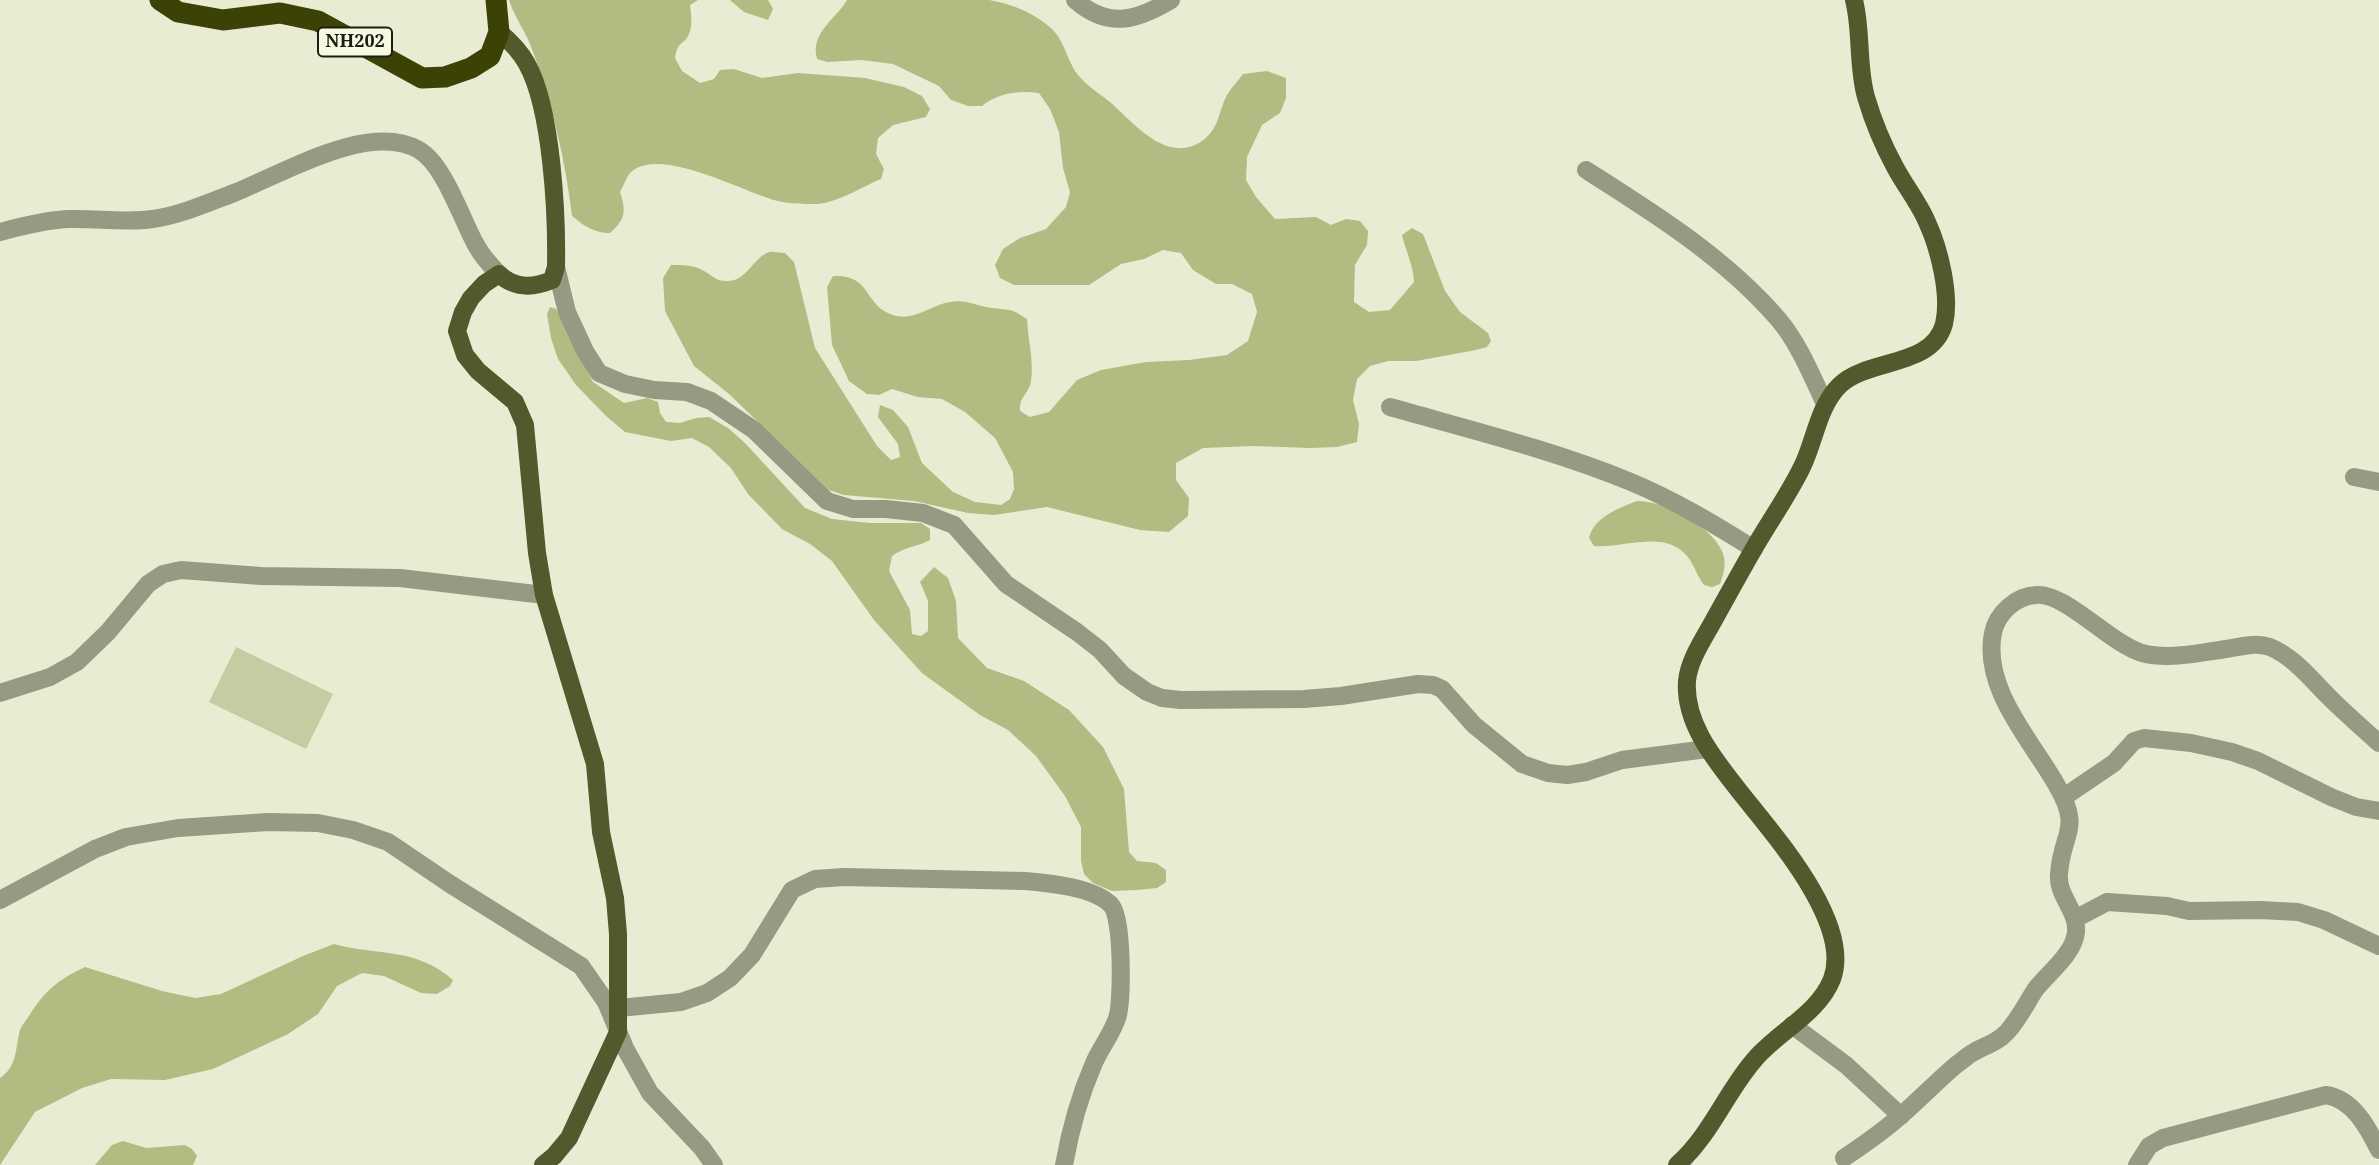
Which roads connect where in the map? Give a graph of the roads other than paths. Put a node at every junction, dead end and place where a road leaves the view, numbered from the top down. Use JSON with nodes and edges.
{"nodes":[{"id":1,"x":160,"y":0,"type":"edge"},
{"id":2,"x":496,"y":0,"type":"edge"},
{"id":3,"x":1075,"y":0,"type":"edge"},
{"id":4,"x":1171,"y":0,"type":"edge"},
{"id":5,"x":1854,"y":0,"type":"edge"},
{"id":6,"x":499,"y":32,"type":"junction"},
{"id":7,"x":1586,"y":170,"type":"dead end"},
{"id":8,"x":0,"y":232,"type":"edge"},
{"id":9,"x":556,"y":267,"type":"junction"},
{"id":10,"x":499,"y":274,"type":"junction"},
{"id":11,"x":1825,"y":404,"type":"junction"},
{"id":12,"x":1390,"y":407,"type":"dead end"},
{"id":13,"x":2354,"y":477,"type":"dead end"},
{"id":14,"x":2379,"y":482,"type":"edge"},
{"id":15,"x":1754,"y":549,"type":"junction"},
{"id":16,"x":544,"y":596,"type":"junction"},
{"id":17,"x":0,"y":693,"type":"edge"},
{"id":18,"x":2379,"y":743,"type":"edge"},
{"id":19,"x":1707,"y":749,"type":"junction"},
{"id":20,"x":2064,"y":797,"type":"junction"},
{"id":21,"x":2379,"y":811,"type":"edge"},
{"id":22,"x":0,"y":900,"type":"edge"},
{"id":23,"x":2075,"y":919,"type":"junction"},
{"id":24,"x":2379,"y":946,"type":"edge"},
{"id":25,"x":619,"y":1008,"type":"junction"},
{"id":26,"x":1792,"y":1025,"type":"junction"},
{"id":27,"x":618,"y":1032,"type":"junction"},
{"id":28,"x":1901,"y":1116,"type":"junction"},
{"id":29,"x":2379,"y":1150,"type":"edge"},
{"id":30,"x":1844,"y":1158,"type":"dead end"},
{"id":31,"x":543,"y":1165,"type":"edge"},
{"id":32,"x":714,"y":1165,"type":"edge"},
{"id":33,"x":1064,"y":1165,"type":"edge"},
{"id":34,"x":1677,"y":1165,"type":"edge"},
{"id":35,"x":2137,"y":1165,"type":"edge"}],
"edges":[{"from":1,"to":6,"type":"highway","number":"NH202"},
{"from":2,"to":6,"type":"highway"},
{"from":3,"to":4,"type":"street"},
{"from":5,"to":11,"type":"main road"},
{"from":6,"to":9,"type":"main road"},
{"from":7,"to":11,"type":"street"},
{"from":8,"to":10,"type":"street"},
{"from":9,"to":10,"type":"main road"},
{"from":9,"to":19,"type":"street"},
{"from":10,"to":16,"type":"main road"},
{"from":11,"to":15,"type":"main road"},
{"from":12,"to":15,"type":"street"},
{"from":13,"to":14,"type":"street"},
{"from":15,"to":19,"type":"main road"},
{"from":16,"to":17,"type":"street"},
{"from":16,"to":25,"type":"main road"},
{"from":18,"to":20,"type":"street"},
{"from":19,"to":26,"type":"main road"},
{"from":20,"to":21,"type":"street"},
{"from":20,"to":23,"type":"street"},
{"from":22,"to":27,"type":"street"},
{"from":23,"to":24,"type":"street"},
{"from":23,"to":28,"type":"street"},
{"from":25,"to":27,"type":"main road"},
{"from":25,"to":33,"type":"street"},
{"from":26,"to":28,"type":"street"},
{"from":26,"to":34,"type":"main road"},
{"from":27,"to":31,"type":"main road"},
{"from":27,"to":32,"type":"street"},
{"from":28,"to":30,"type":"street"},
{"from":29,"to":35,"type":"street"}]}
